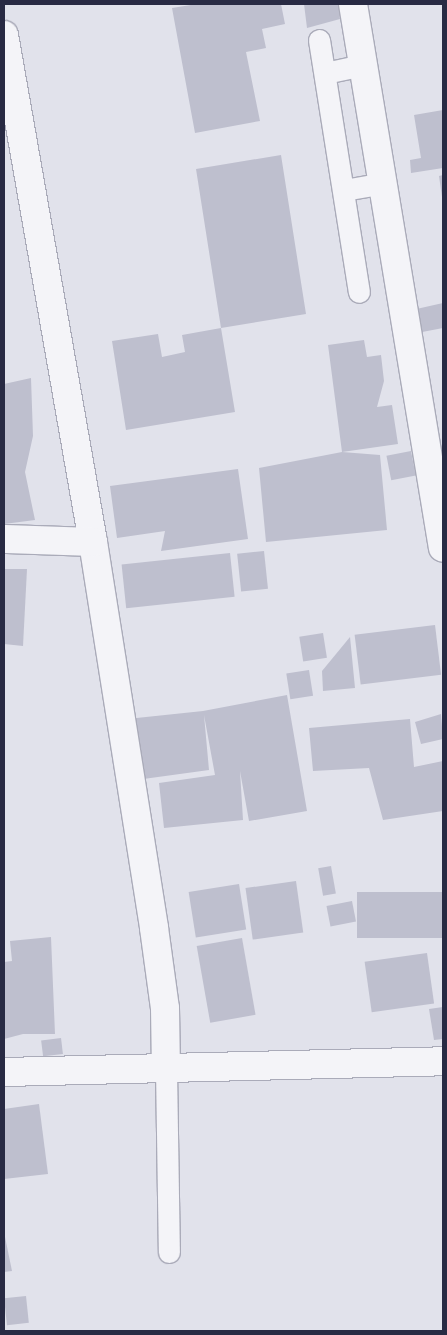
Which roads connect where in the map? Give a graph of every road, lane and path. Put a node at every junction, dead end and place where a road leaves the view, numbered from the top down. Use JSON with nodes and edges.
{"nodes":[{"id":1,"x":353,"y":4,"type":"edge"},
{"id":2,"x":4,"y":34,"type":"edge"},
{"id":3,"x":319,"y":40,"type":"dead end"},
{"id":4,"x":363,"y":65,"type":"junction"},
{"id":5,"x":325,"y":73,"type":"junction"},
{"id":6,"x":382,"y":183,"type":"junction"},
{"id":7,"x":344,"y":190,"type":"junction"},
{"id":8,"x":359,"y":292,"type":"dead end"},
{"id":9,"x":4,"y":539,"type":"edge"},
{"id":10,"x":93,"y":542,"type":"junction"},
{"id":11,"x":443,"y":548,"type":"edge"},
{"id":12,"x":443,"y":1061,"type":"edge"},
{"id":13,"x":166,"y":1069,"type":"junction"},
{"id":14,"x":4,"y":1072,"type":"edge"},
{"id":15,"x":169,"y":1252,"type":"dead end"}],
"edges":[{"from":1,"to":4,"type":"street"},
{"from":2,"to":10,"type":"street"},
{"from":3,"to":5,"type":"lane"},
{"from":4,"to":5,"type":"lane"},
{"from":4,"to":6,"type":"street"},
{"from":5,"to":7,"type":"lane"},
{"from":6,"to":7,"type":"lane"},
{"from":6,"to":11,"type":"street"},
{"from":7,"to":8,"type":"lane"},
{"from":9,"to":10,"type":"street"},
{"from":10,"to":13,"type":"street"},
{"from":12,"to":13,"type":"street"},
{"from":13,"to":14,"type":"street"},
{"from":13,"to":15,"type":"lane"}]}
